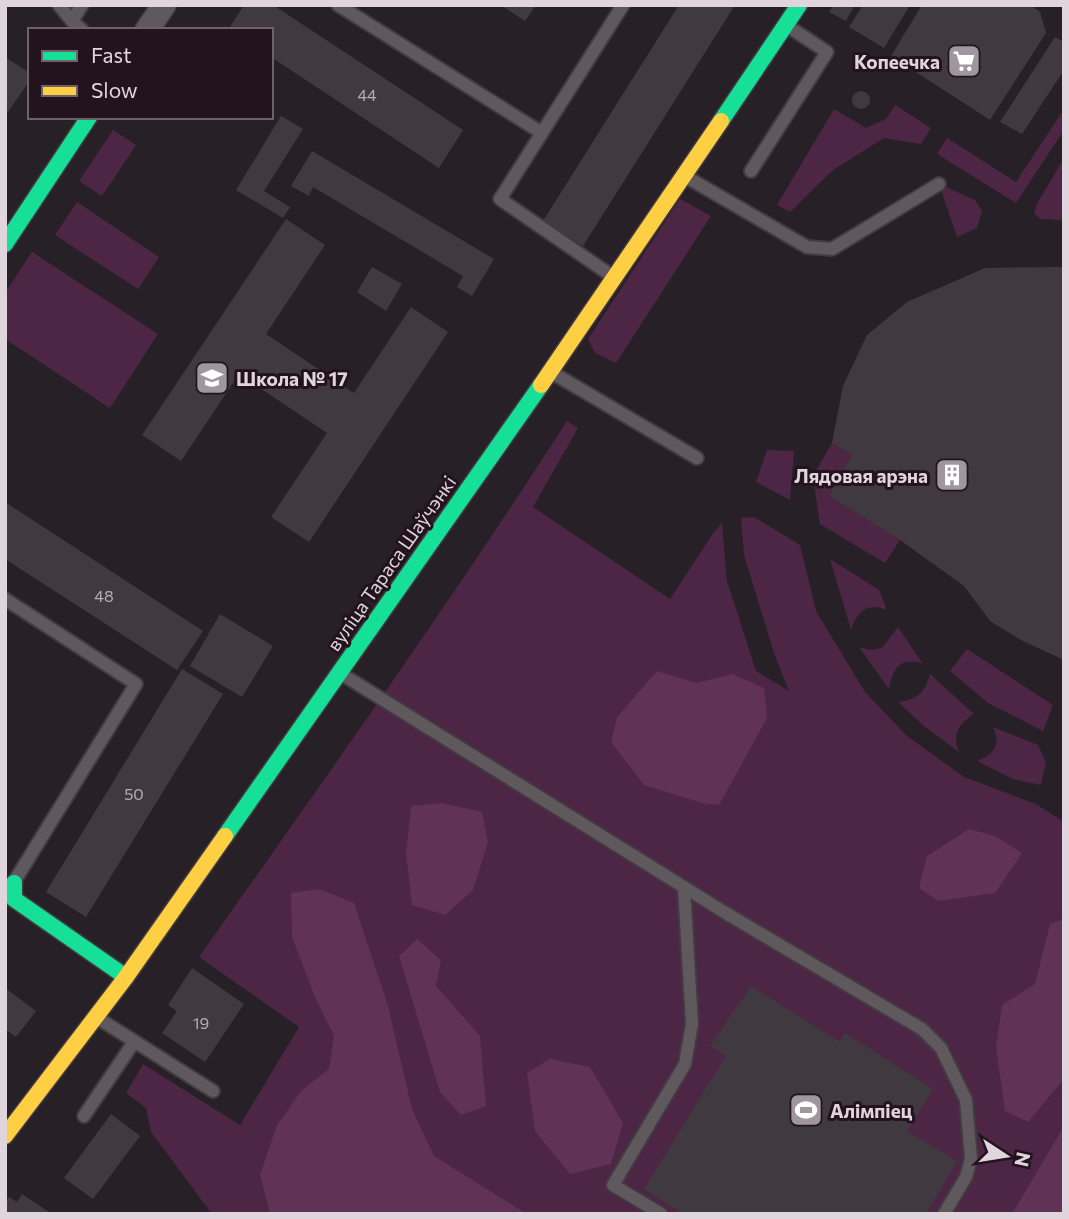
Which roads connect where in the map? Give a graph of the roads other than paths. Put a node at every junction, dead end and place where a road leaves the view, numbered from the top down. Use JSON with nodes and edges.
{"nodes":[{"id":1,"x":59,"y":5,"type":"edge"},
{"id":2,"x":82,"y":5,"type":"edge"},
{"id":3,"x":163,"y":5,"type":"edge"},
{"id":4,"x":338,"y":5,"type":"edge"},
{"id":5,"x":623,"y":5,"type":"edge"},
{"id":6,"x":799,"y":5,"type":"edge"},
{"id":7,"x":786,"y":24,"type":"junction"},
{"id":8,"x":77,"y":25,"type":"edge"},
{"id":9,"x":148,"y":28,"type":"edge"},
{"id":10,"x":88,"y":119,"type":"edge"},
{"id":11,"x":542,"y":133,"type":"junction"},
{"id":12,"x":751,"y":171,"type":"dead end"},
{"id":13,"x":683,"y":175,"type":"junction"},
{"id":14,"x":939,"y":184,"type":"dead end"},
{"id":15,"x":5,"y":244,"type":"edge"},
{"id":16,"x":615,"y":278,"type":"junction"},
{"id":17,"x":551,"y":372,"type":"junction"},
{"id":18,"x":697,"y":458,"type":"dead end"},
{"id":19,"x":5,"y":600,"type":"edge"},
{"id":20,"x":340,"y":673,"type":"junction"},
{"id":21,"x":9,"y":880,"type":"edge"},
{"id":22,"x":684,"y":887,"type":"junction"},
{"id":23,"x":126,"y":976,"type":"junction"},
{"id":24,"x":96,"y":1017,"type":"junction"},
{"id":25,"x":134,"y":1042,"type":"junction"},
{"id":26,"x":213,"y":1091,"type":"dead end"},
{"id":27,"x":84,"y":1116,"type":"dead end"},
{"id":28,"x":5,"y":1136,"type":"edge"},
{"id":29,"x":661,"y":1214,"type":"edge"},
{"id":30,"x":944,"y":1214,"type":"edge"}],
"edges":[{"from":1,"to":8,"type":"lane"},
{"from":2,"to":8,"type":"lane"},
{"from":3,"to":9,"type":"street"},
{"from":4,"to":11,"type":"lane"},
{"from":5,"to":11,"type":"lane"},
{"from":6,"to":7,"type":"street","name":"вуліца Тараса Шаўчэнкі"},
{"from":7,"to":12,"type":"lane"},
{"from":7,"to":13,"type":"street","name":"вуліца Тараса Шаўчэнкі"},
{"from":10,"to":15,"type":"street"},
{"from":11,"to":16,"type":"lane"},
{"from":13,"to":14,"type":"lane"},
{"from":13,"to":16,"type":"street","name":"вуліца Тараса Шаўчэнкі"},
{"from":16,"to":17,"type":"street","name":"вуліца Тараса Шаўчэнкі"},
{"from":17,"to":18,"type":"lane"},
{"from":17,"to":20,"type":"street","name":"вуліца Тараса Шаўчэнкі"},
{"from":19,"to":21,"type":"lane"},
{"from":20,"to":22,"type":"lane"},
{"from":20,"to":23,"type":"street","name":"вуліца Тараса Шаўчэнкі"},
{"from":21,"to":23,"type":"street"},
{"from":22,"to":29,"type":"lane"},
{"from":22,"to":30,"type":"lane"},
{"from":23,"to":24,"type":"street","name":"вуліца Тараса Шаўчэнкі"},
{"from":24,"to":25,"type":"lane"},
{"from":24,"to":28,"type":"street","name":"вуліца Тараса Шаўчэнкі"},
{"from":25,"to":26,"type":"lane"},
{"from":25,"to":27,"type":"lane"}]}
